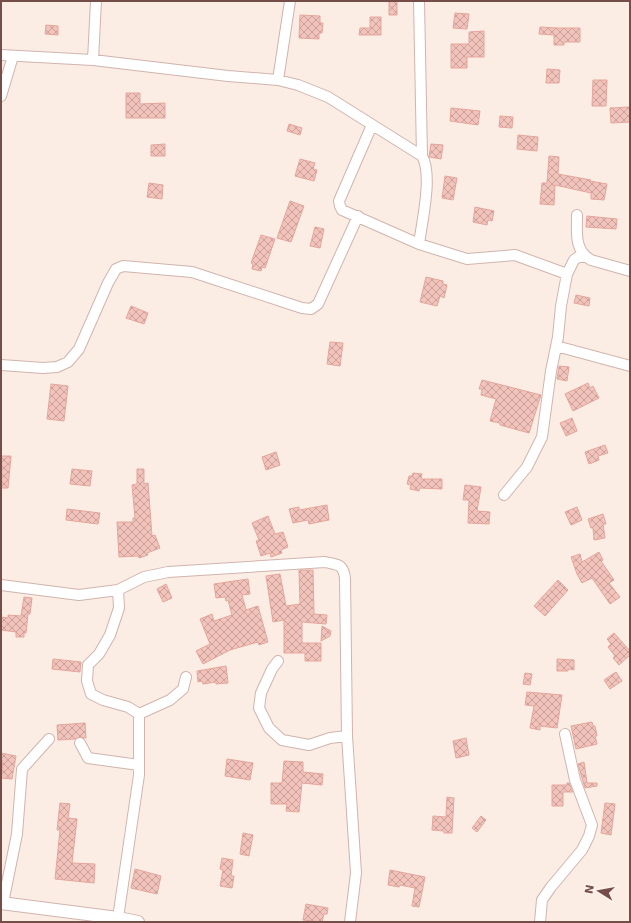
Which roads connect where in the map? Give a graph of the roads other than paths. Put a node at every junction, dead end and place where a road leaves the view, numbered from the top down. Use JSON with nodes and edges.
{"nodes":[{"id":1,"x":96,"y":1,"type":"edge"},
{"id":2,"x":290,"y":1,"type":"edge"},
{"id":3,"x":419,"y":1,"type":"edge"},
{"id":4,"x":1,"y":55,"type":"edge"},
{"id":5,"x":13,"y":56,"type":"junction"},
{"id":6,"x":93,"y":60,"type":"junction"},
{"id":7,"x":278,"y":80,"type":"junction"},
{"id":8,"x":1,"y":96,"type":"edge"},
{"id":9,"x":372,"y":126,"type":"junction"},
{"id":10,"x":422,"y":156,"type":"junction"},
{"id":11,"x":576,"y":215,"type":"dead end"},
{"id":12,"x":358,"y":216,"type":"junction"},
{"id":13,"x":419,"y":244,"type":"junction"},
{"id":14,"x":585,"y":256,"type":"junction"},
{"id":15,"x":630,"y":271,"type":"edge"},
{"id":16,"x":567,"y":274,"type":"junction"},
{"id":17,"x":556,"y":346,"type":"junction"},
{"id":18,"x":1,"y":365,"type":"edge"},
{"id":19,"x":630,"y":366,"type":"edge"},
{"id":20,"x":504,"y":495,"type":"dead end"},
{"id":21,"x":1,"y":585,"type":"edge"},
{"id":22,"x":118,"y":590,"type":"junction"},
{"id":23,"x":278,"y":661,"type":"dead end"},
{"id":24,"x":186,"y":677,"type":"dead end"},
{"id":25,"x":140,"y":714,"type":"junction"},
{"id":26,"x":565,"y":734,"type":"dead end"},
{"id":27,"x":347,"y":736,"type":"junction"},
{"id":28,"x":49,"y":739,"type":"dead end"},
{"id":29,"x":80,"y":743,"type":"dead end"},
{"id":30,"x":139,"y":765,"type":"junction"},
{"id":31,"x":2,"y":903,"type":"edge"},
{"id":32,"x":118,"y":918,"type":"junction"},
{"id":33,"x":138,"y":922,"type":"edge"},
{"id":34,"x":350,"y":922,"type":"edge"},
{"id":35,"x":540,"y":922,"type":"edge"}],
"edges":[{"from":1,"to":6,"type":"street"},
{"from":2,"to":7,"type":"street"},
{"from":3,"to":10,"type":"street"},
{"from":4,"to":5,"type":"street"},
{"from":5,"to":6,"type":"street"},
{"from":5,"to":8,"type":"street"},
{"from":6,"to":7,"type":"street"},
{"from":7,"to":9,"type":"street"},
{"from":9,"to":10,"type":"street"},
{"from":9,"to":12,"type":"street"},
{"from":10,"to":13,"type":"street"},
{"from":11,"to":14,"type":"street"},
{"from":12,"to":13,"type":"street"},
{"from":12,"to":18,"type":"street"},
{"from":13,"to":16,"type":"street"},
{"from":14,"to":15,"type":"street"},
{"from":14,"to":16,"type":"street"},
{"from":16,"to":17,"type":"street"},
{"from":17,"to":19,"type":"street"},
{"from":17,"to":20,"type":"street"},
{"from":21,"to":22,"type":"street"},
{"from":22,"to":25,"type":"street"},
{"from":22,"to":27,"type":"street"},
{"from":23,"to":27,"type":"street"},
{"from":24,"to":25,"type":"street"},
{"from":25,"to":30,"type":"street"},
{"from":26,"to":35,"type":"street"},
{"from":27,"to":34,"type":"street"},
{"from":28,"to":31,"type":"street"},
{"from":29,"to":30,"type":"street"},
{"from":30,"to":32,"type":"street"},
{"from":31,"to":32,"type":"street"},
{"from":32,"to":33,"type":"street"}]}
